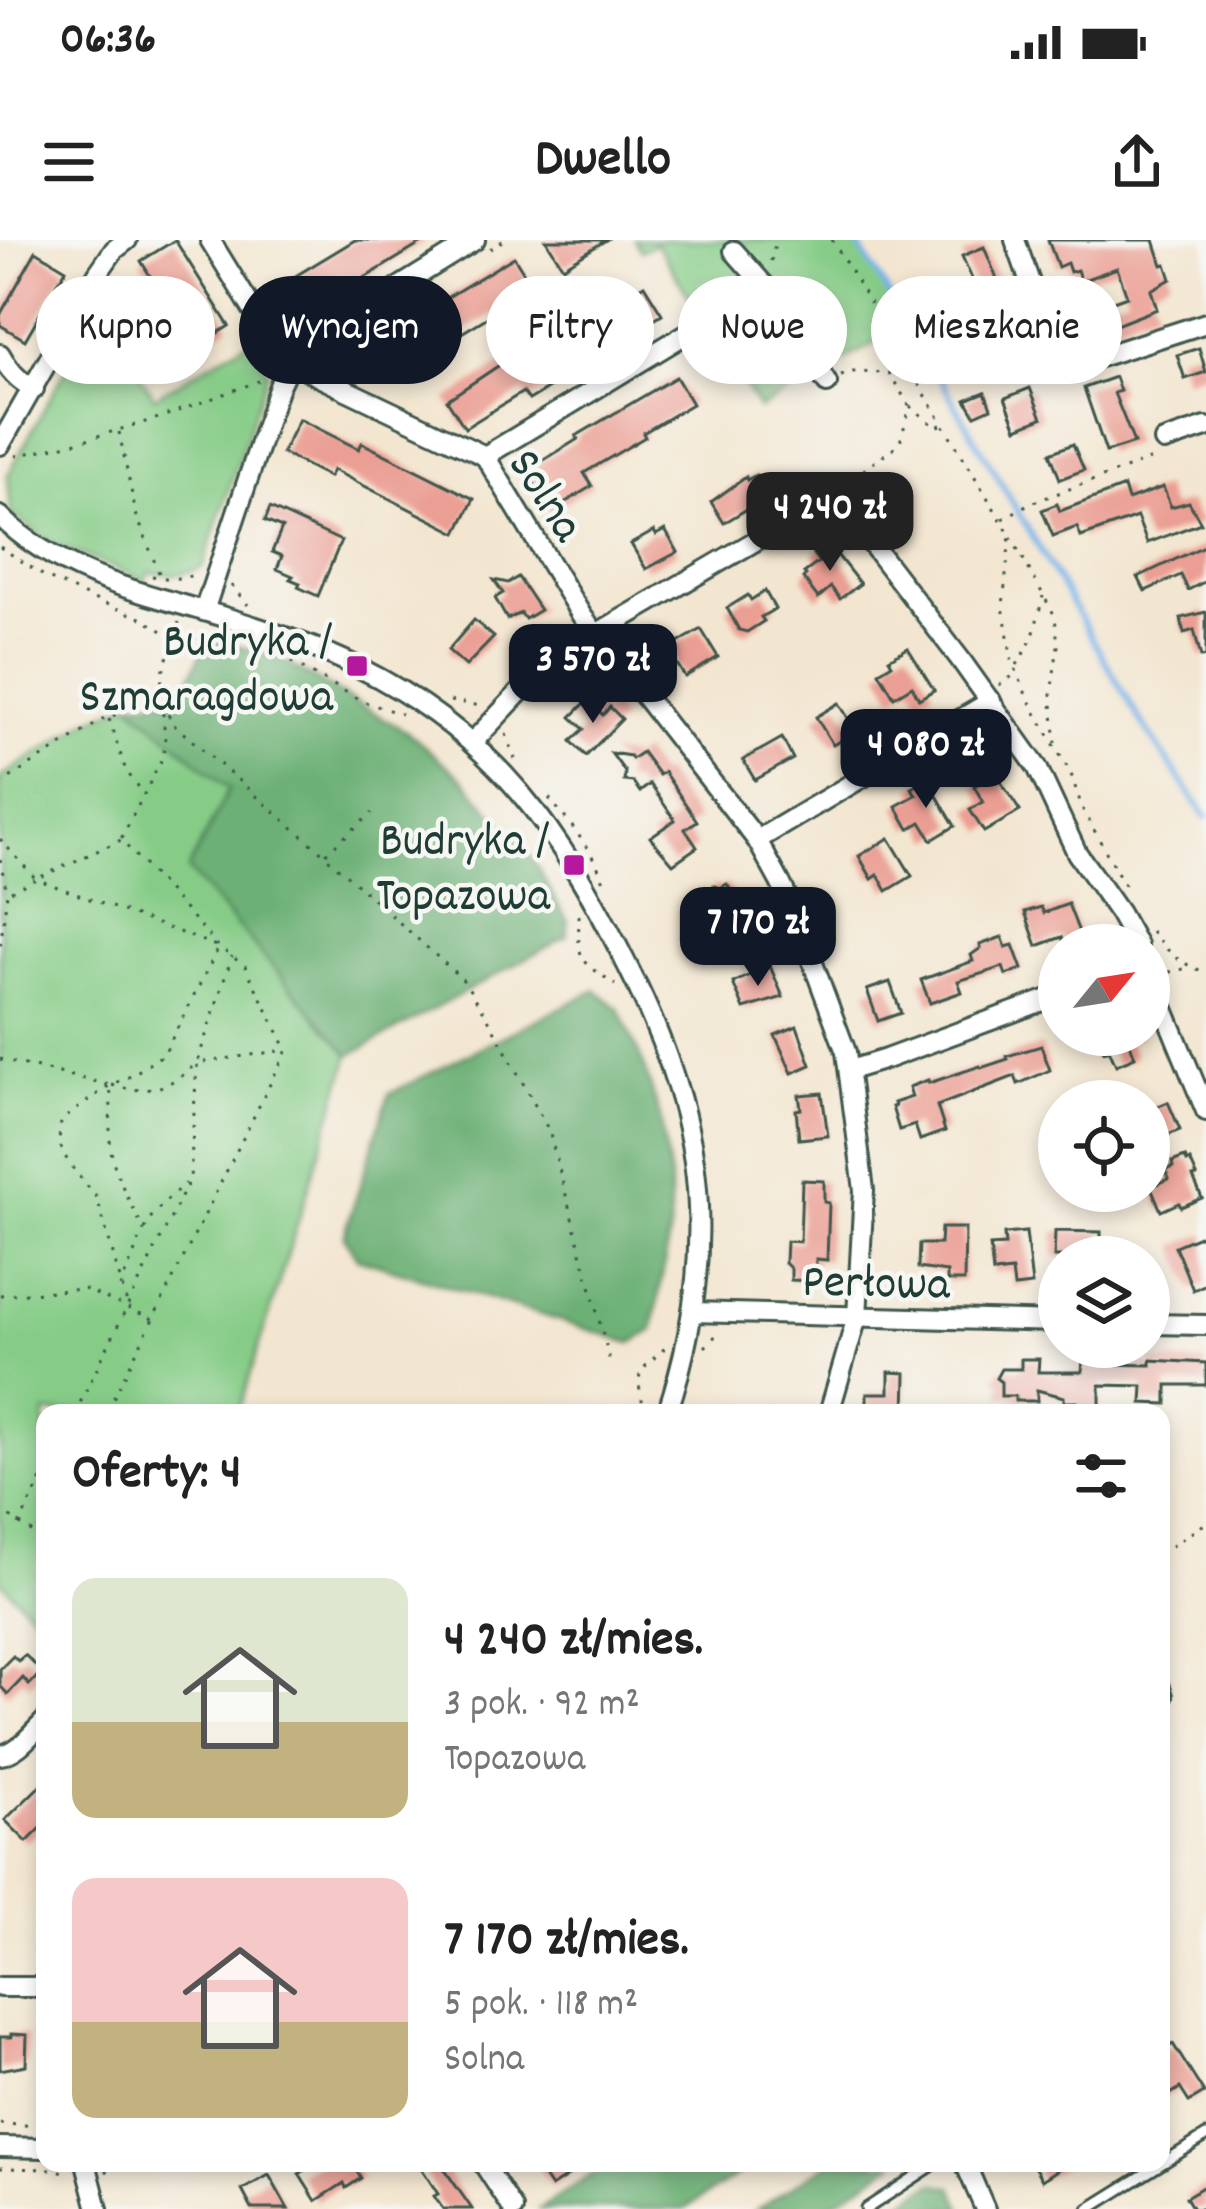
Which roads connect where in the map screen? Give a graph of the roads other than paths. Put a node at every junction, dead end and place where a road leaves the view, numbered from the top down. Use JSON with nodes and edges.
{"nodes":[{"id":1,"x":127,"y":240,"type":"edge"},
{"id":2,"x":210,"y":240,"type":"edge"},
{"id":3,"x":1015,"y":240,"type":"edge"},
{"id":4,"x":480,"y":246,"type":"edge"},
{"id":5,"x":734,"y":251,"type":"dead end"},
{"id":6,"x":427,"y":276,"type":"edge"},
{"id":7,"x":756,"y":276,"type":"edge"},
{"id":8,"x":239,"y":287,"type":"edge"},
{"id":9,"x":1206,"y":322,"type":"edge"},
{"id":10,"x":678,"y":339,"type":"edge"},
{"id":11,"x":0,"y":354,"type":"edge"},
{"id":12,"x":279,"y":384,"type":"edge"},
{"id":13,"x":335,"y":384,"type":"edge"},
{"id":14,"x":34,"y":388,"type":"junction"},
{"id":15,"x":1206,"y":427,"type":"edge"},
{"id":16,"x":1164,"y":441,"type":"road end"},
{"id":17,"x":5,"y":451,"type":"edge"},
{"id":18,"x":485,"y":456,"type":"junction"},
{"id":19,"x":0,"y":516,"type":"edge"},
{"id":20,"x":204,"y":611,"type":"junction"},
{"id":21,"x":597,"y":635,"type":"junction"},
{"id":22,"x":991,"y":701,"type":"junction"},
{"id":23,"x":472,"y":743,"type":"junction"},
{"id":24,"x":757,"y":840,"type":"junction"},
{"id":25,"x":1125,"y":924,"type":"edge"},
{"id":26,"x":1038,"y":1003,"type":"edge"},
{"id":27,"x":1170,"y":1024,"type":"edge"},
{"id":28,"x":850,"y":1070,"type":"junction"},
{"id":29,"x":1206,"y":1111,"type":"edge"},
{"id":30,"x":692,"y":1312,"type":"junction"},
{"id":31,"x":857,"y":1317,"type":"junction"},
{"id":32,"x":1038,"y":1321,"type":"edge"},
{"id":33,"x":1170,"y":1324,"type":"edge"},
{"id":34,"x":1206,"y":1325,"type":"edge"},
{"id":35,"x":669,"y":1404,"type":"edge"},
{"id":36,"x":832,"y":1404,"type":"edge"},
{"id":37,"x":36,"y":1729,"type":"edge"},
{"id":38,"x":0,"y":1755,"type":"edge"},
{"id":39,"x":0,"y":1987,"type":"edge"},
{"id":40,"x":36,"y":1987,"type":"edge"},
{"id":41,"x":1206,"y":2136,"type":"edge"},
{"id":42,"x":0,"y":2147,"type":"edge"},
{"id":43,"x":36,"y":2148,"type":"edge"},
{"id":44,"x":1170,"y":2158,"type":"edge"},
{"id":45,"x":85,"y":2172,"type":"edge"},
{"id":46,"x":489,"y":2172,"type":"edge"},
{"id":47,"x":923,"y":2172,"type":"edge"},
{"id":48,"x":969,"y":2172,"type":"edge"},
{"id":49,"x":1148,"y":2172,"type":"edge"},
{"id":50,"x":98,"y":2209,"type":"edge"},
{"id":51,"x":513,"y":2209,"type":"edge"},
{"id":52,"x":866,"y":2209,"type":"edge"},
{"id":53,"x":986,"y":2209,"type":"edge"},
{"id":54,"x":1089,"y":2209,"type":"edge"}],
"edges":[{"from":1,"to":14,"type":"street"},
{"from":2,"to":8,"type":"street","name":"Solna"},
{"from":3,"to":9,"type":"street"},
{"from":4,"to":6,"type":"street"},
{"from":5,"to":7,"type":"street"},
{"from":10,"to":18,"type":"street"},
{"from":11,"to":14,"type":"street"},
{"from":12,"to":20,"type":"street"},
{"from":13,"to":18,"type":"street","name":"Solna"},
{"from":14,"to":17,"type":"street"},
{"from":15,"to":16,"type":"street"},
{"from":18,"to":21,"type":"street","name":"Solna"},
{"from":19,"to":20,"type":"street"},
{"from":20,"to":23,"type":"street"},
{"from":21,"to":22,"type":"street"},
{"from":21,"to":23,"type":"street"},
{"from":21,"to":24,"type":"street","name":"Solna"},
{"from":22,"to":24,"type":"street"},
{"from":22,"to":25,"type":"street"},
{"from":23,"to":30,"type":"street"},
{"from":24,"to":28,"type":"street","name":"Solna"},
{"from":26,"to":28,"type":"street"},
{"from":27,"to":29,"type":"street"},
{"from":28,"to":31,"type":"street","name":"Solna"},
{"from":30,"to":31,"type":"street","name":"Perłowa"},
{"from":30,"to":35,"type":"street"},
{"from":31,"to":32,"type":"street","name":"Perłowa"},
{"from":31,"to":36,"type":"street","name":"Solna"},
{"from":33,"to":34,"type":"street"},
{"from":37,"to":38,"type":"street"},
{"from":39,"to":40,"type":"street"},
{"from":41,"to":44,"type":"lane"},
{"from":42,"to":43,"type":"street"},
{"from":45,"to":50,"type":"street"},
{"from":46,"to":51,"type":"street"},
{"from":47,"to":52,"type":"lane"},
{"from":48,"to":53,"type":"street"},
{"from":49,"to":54,"type":"lane"}]}
